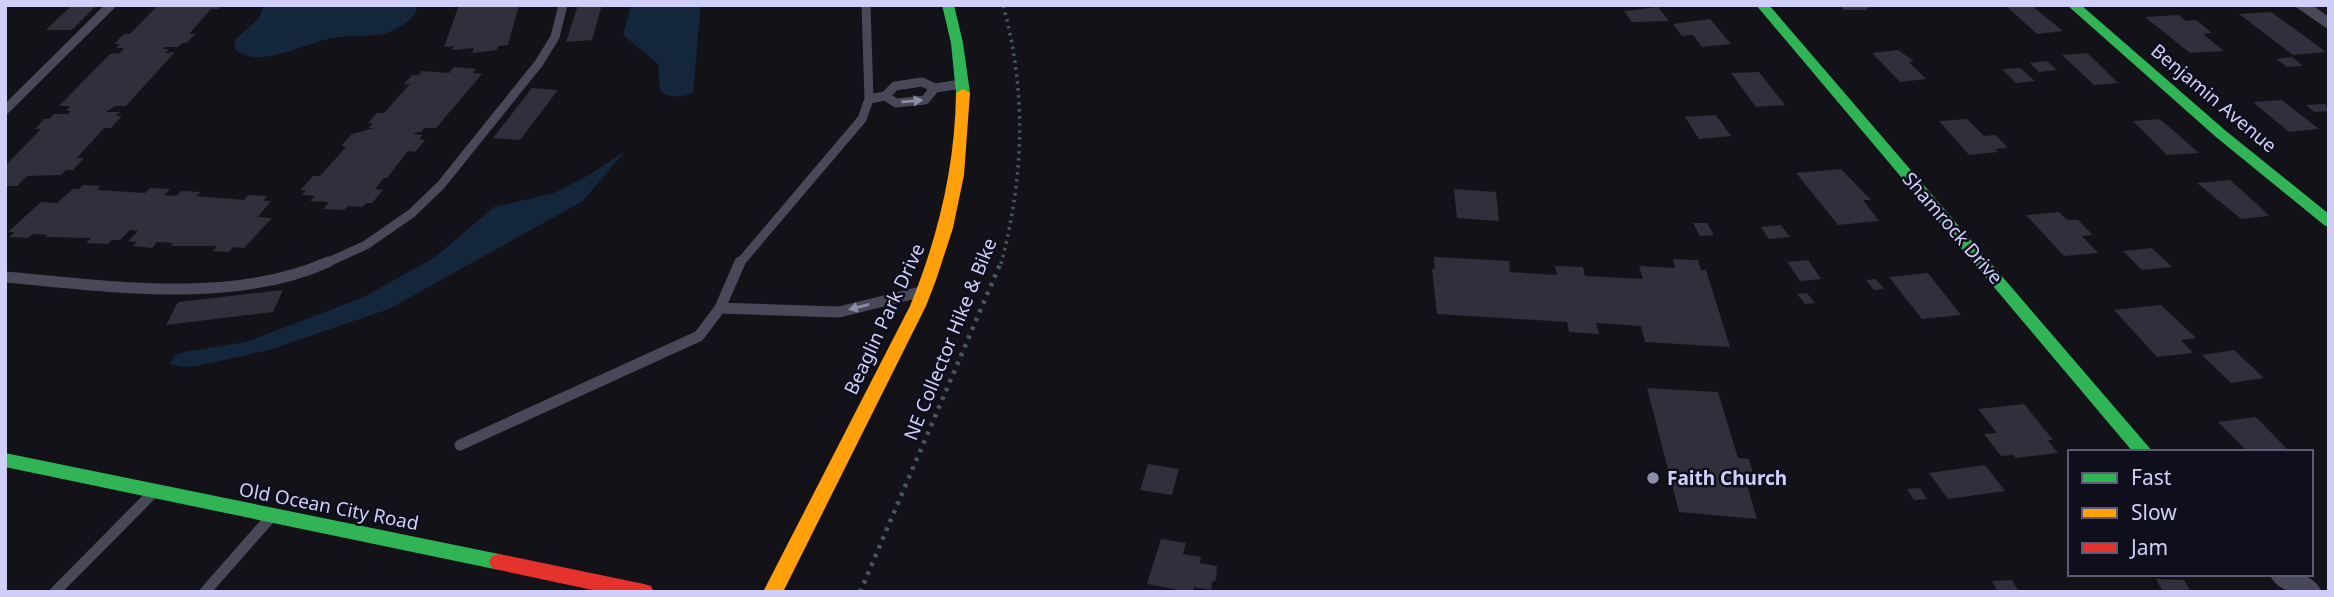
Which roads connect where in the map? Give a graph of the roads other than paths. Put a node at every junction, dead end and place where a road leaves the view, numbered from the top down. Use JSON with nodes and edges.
{"nodes":[{"id":1,"x":111,"y":5,"type":"edge"},
{"id":2,"x":563,"y":5,"type":"edge"},
{"id":3,"x":866,"y":5,"type":"edge"},
{"id":4,"x":948,"y":5,"type":"edge"},
{"id":5,"x":1762,"y":5,"type":"edge"},
{"id":6,"x":2073,"y":5,"type":"edge"},
{"id":7,"x":2301,"y":5,"type":"edge"},
{"id":8,"x":2329,"y":25,"type":"edge"},
{"id":9,"x":964,"y":84,"type":"junction"},
{"id":10,"x":934,"y":88,"type":"junction"},
{"id":11,"x":885,"y":96,"type":"junction"},
{"id":12,"x":869,"y":99,"type":"junction"},
{"id":13,"x":5,"y":110,"type":"edge"},
{"id":14,"x":2329,"y":222,"type":"edge"},
{"id":15,"x":5,"y":277,"type":"edge"},
{"id":16,"x":925,"y":290,"type":"junction"},
{"id":17,"x":720,"y":308,"type":"junction"},
{"id":18,"x":460,"y":445,"type":"dead end"},
{"id":19,"x":2142,"y":450,"type":"edge"},
{"id":20,"x":5,"y":460,"type":"edge"},
{"id":21,"x":155,"y":491,"type":"junction"},
{"id":22,"x":271,"y":516,"type":"junction"},
{"id":23,"x":2285,"y":576,"type":"edge"},
{"id":24,"x":55,"y":592,"type":"edge"},
{"id":25,"x":205,"y":592,"type":"edge"},
{"id":26,"x":644,"y":592,"type":"edge"},
{"id":27,"x":773,"y":592,"type":"edge"},
{"id":28,"x":2309,"y":592,"type":"edge"}],
"edges":[{"from":1,"to":13,"type":"lane"},
{"from":2,"to":15,"type":"lane"},
{"from":3,"to":12,"type":"lane"},
{"from":4,"to":9,"type":"main road","name":"Beaglin Park Drive"},
{"from":5,"to":19,"type":"main road","name":"Shamrock Drive"},
{"from":6,"to":14,"type":"main road","name":"Benjamin Avenue"},
{"from":7,"to":8,"type":"street"},
{"from":9,"to":10,"type":"lane"},
{"from":9,"to":16,"type":"main road","name":"Beaglin Park Drive"},
{"from":10,"to":11,"type":"lane"},
{"from":11,"to":10,"type":"lane","one_way":true},
{"from":11,"to":12,"type":"lane"},
{"from":12,"to":17,"type":"lane"},
{"from":16,"to":17,"type":"lane","one_way":true},
{"from":16,"to":27,"type":"main road","name":"Beaglin Park Drive"},
{"from":17,"to":18,"type":"lane"},
{"from":20,"to":21,"type":"main road","name":"Old Ocean City Road"},
{"from":21,"to":22,"type":"main road","name":"Old Ocean City Road"},
{"from":21,"to":24,"type":"lane"},
{"from":22,"to":25,"type":"lane"},
{"from":22,"to":26,"type":"main road","name":"Old Ocean City Road"},
{"from":23,"to":28,"type":"street"}]}
